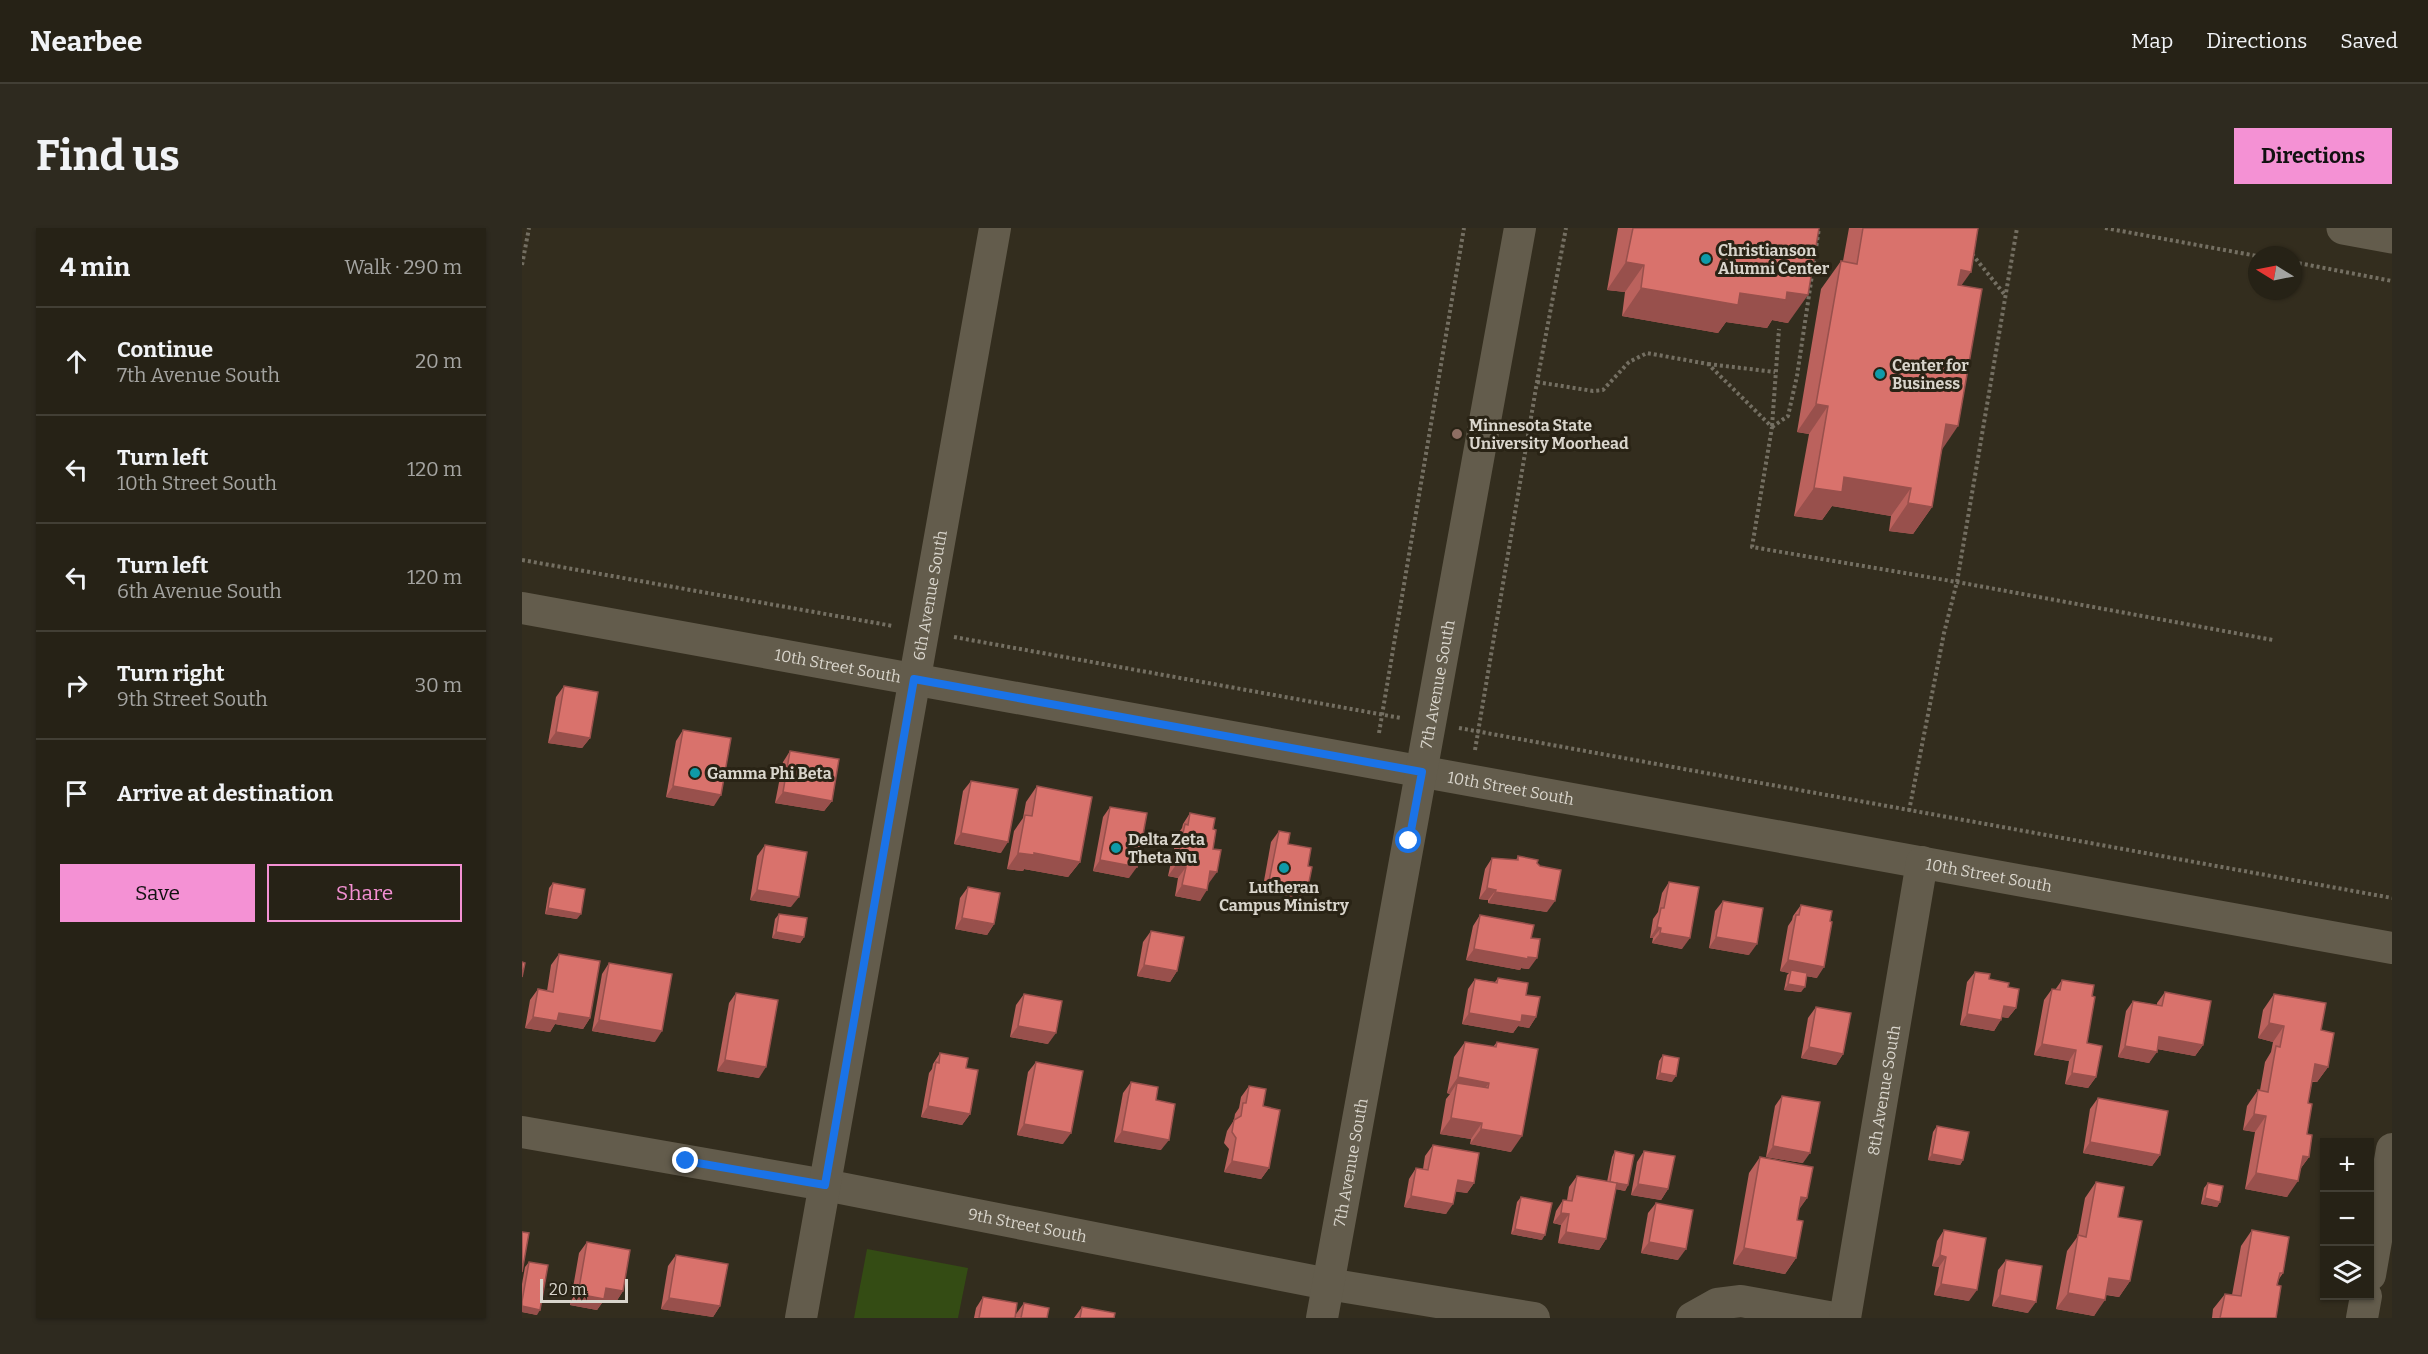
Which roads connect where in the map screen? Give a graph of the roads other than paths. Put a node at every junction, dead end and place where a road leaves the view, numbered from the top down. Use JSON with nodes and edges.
{"nodes":[{"id":1,"x":994,"y":228,"type":"edge"},
{"id":2,"x":1520,"y":228,"type":"edge"},
{"id":3,"x":2343,"y":228,"type":"edge"},
{"id":4,"x":2392,"y":237,"type":"edge"},
{"id":5,"x":522,"y":608,"type":"edge"},
{"id":6,"x":914,"y":679,"type":"junction"},
{"id":7,"x":1422,"y":772,"type":"junction"},
{"id":8,"x":1922,"y":862,"type":"junction"},
{"id":9,"x":2392,"y":948,"type":"edge"},
{"id":10,"x":522,"y":1132,"type":"edge"},
{"id":11,"x":2392,"y":1149,"type":"edge"},
{"id":12,"x":825,"y":1185,"type":"junction"},
{"id":13,"x":2374,"y":1252,"type":"edge"},
{"id":14,"x":1328,"y":1284,"type":"junction"},
{"id":15,"x":2365,"y":1300,"type":"edge"},
{"id":16,"x":801,"y":1318,"type":"edge"},
{"id":17,"x":1322,"y":1318,"type":"edge"},
{"id":18,"x":1534,"y":1318,"type":"edge"},
{"id":19,"x":1692,"y":1318,"type":"edge"},
{"id":20,"x":1834,"y":1318,"type":"edge"},
{"id":21,"x":1845,"y":1318,"type":"edge"},
{"id":22,"x":2362,"y":1318,"type":"edge"}],
"edges":[{"from":1,"to":6,"type":"street","name":"6th Avenue South"},
{"from":2,"to":7,"type":"street","name":"7th Avenue South"},
{"from":3,"to":4,"type":"street"},
{"from":5,"to":6,"type":"street","name":"10th Street South"},
{"from":6,"to":7,"type":"street","name":"10th Street South"},
{"from":6,"to":12,"type":"street","name":"6th Avenue South"},
{"from":7,"to":8,"type":"street","name":"10th Street South"},
{"from":7,"to":14,"type":"street","name":"7th Avenue South"},
{"from":8,"to":9,"type":"street","name":"10th Street South"},
{"from":8,"to":21,"type":"street","name":"8th Avenue South"},
{"from":10,"to":12,"type":"street","name":"9th Street South"},
{"from":11,"to":13,"type":"street"},
{"from":12,"to":14,"type":"street","name":"9th Street South"},
{"from":12,"to":16,"type":"street","name":"6th Avenue South"},
{"from":14,"to":17,"type":"street","name":"7th Avenue South"},
{"from":14,"to":18,"type":"street","name":"9th Street South"},
{"from":15,"to":22,"type":"street"},
{"from":19,"to":20,"type":"street"}]}
